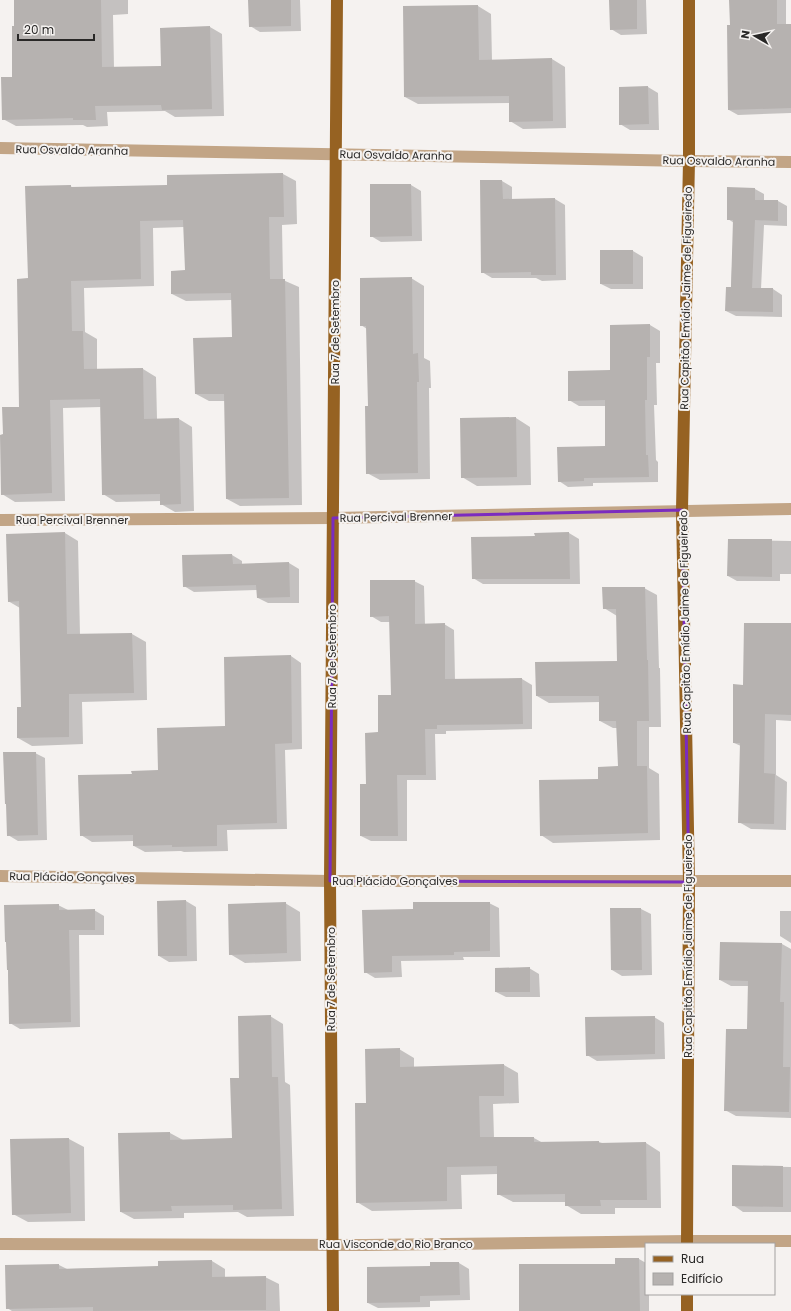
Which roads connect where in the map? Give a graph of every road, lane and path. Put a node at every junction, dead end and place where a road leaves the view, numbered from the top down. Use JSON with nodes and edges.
{"nodes":[{"id":1,"x":337,"y":0,"type":"edge"},
{"id":2,"x":689,"y":0,"type":"edge"},
{"id":3,"x":0,"y":148,"type":"edge"},
{"id":4,"x":336,"y":154,"type":"junction"},
{"id":5,"x":689,"y":161,"type":"junction"},
{"id":6,"x":791,"y":162,"type":"edge"},
{"id":7,"x":791,"y":508,"type":"edge"},
{"id":8,"x":682,"y":510,"type":"junction"},
{"id":9,"x":333,"y":518,"type":"junction"},
{"id":10,"x":0,"y":520,"type":"edge"},
{"id":11,"x":0,"y":876,"type":"edge"},
{"id":12,"x":330,"y":881,"type":"junction"},
{"id":13,"x":689,"y":882,"type":"junction"},
{"id":14,"x":791,"y":882,"type":"edge"},
{"id":15,"x":791,"y":1241,"type":"edge"},
{"id":16,"x":645,"y":1243,"type":"edge"},
{"id":17,"x":688,"y":1243,"type":"edge"},
{"id":18,"x":0,"y":1244,"type":"edge"},
{"id":19,"x":333,"y":1245,"type":"junction"},
{"id":20,"x":687,"y":1295,"type":"edge"},
{"id":21,"x":333,"y":1311,"type":"edge"},
{"id":22,"x":686,"y":1311,"type":"edge"}],
"edges":[{"from":1,"to":4,"type":"main road","name":"Rua 7 de Setembro"},
{"from":2,"to":5,"type":"main road","name":"Rua Capitão Emídio Jaime de Figueiredo"},
{"from":3,"to":4,"type":"street","name":"Rua Osvaldo Aranha"},
{"from":4,"to":5,"type":"street","name":"Rua Osvaldo Aranha"},
{"from":4,"to":9,"type":"main road","name":"Rua 7 de Setembro"},
{"from":5,"to":6,"type":"street","name":"Rua Osvaldo Aranha"},
{"from":5,"to":8,"type":"main road","name":"Rua Capitão Emídio Jaime de Figueiredo"},
{"from":7,"to":8,"type":"street","name":"Rua Percival Brenner"},
{"from":8,"to":9,"type":"street","name":"Rua Percival Brenner"},
{"from":8,"to":13,"type":"main road","name":"Rua Capitão Emídio Jaime de Figueiredo"},
{"from":9,"to":10,"type":"street","name":"Rua Percival Brenner"},
{"from":9,"to":12,"type":"main road","name":"Rua 7 de Setembro"},
{"from":11,"to":12,"type":"street","name":"Rua Plácido Gonçalves"},
{"from":12,"to":13,"type":"street","name":"Rua Plácido Gonçalves"},
{"from":12,"to":19,"type":"main road","name":"Rua 7 de Setembro"},
{"from":13,"to":14,"type":"street","name":"Rua Plácido Gonçalves"},
{"from":13,"to":17,"type":"main road","name":"Rua Capitão Emídio Jaime de Figueiredo"},
{"from":15,"to":17,"type":"street","name":"Rua Visconde do Rio Branco"},
{"from":16,"to":19,"type":"street","name":"Rua Visconde do Rio Branco"},
{"from":18,"to":19,"type":"street","name":"Rua Visconde do Rio Branco"},
{"from":19,"to":21,"type":"main road","name":"Rua 7 de Setembro"},
{"from":20,"to":22,"type":"main road"}]}
